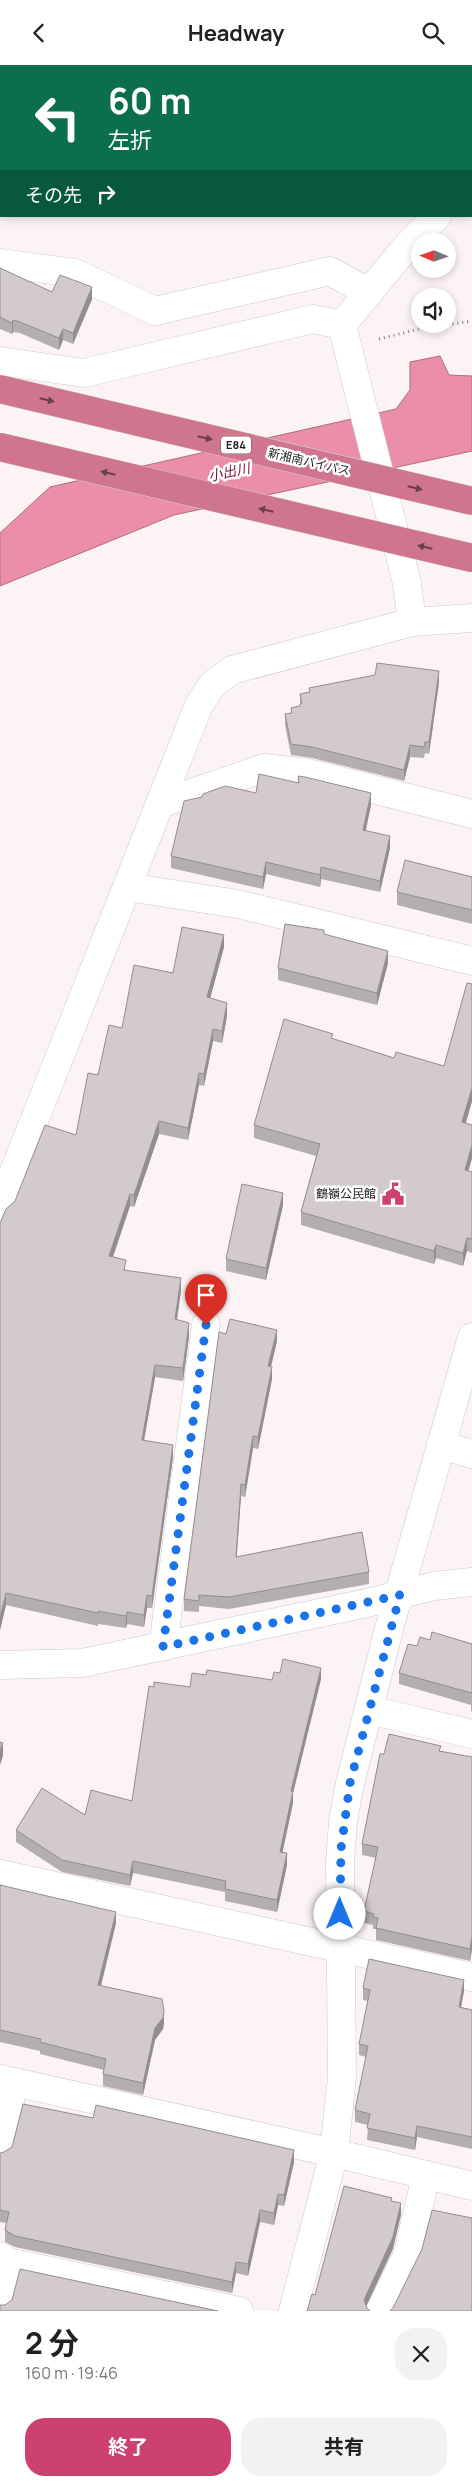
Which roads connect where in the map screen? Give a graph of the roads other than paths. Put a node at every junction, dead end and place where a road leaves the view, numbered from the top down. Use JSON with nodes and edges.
{"nodes":[{"id":1,"x":435,"y":217,"type":"edge"},
{"id":2,"x":0,"y":263,"type":"edge"},
{"id":3,"x":369,"y":293,"type":"junction"},
{"id":4,"x":348,"y":344,"type":"junction"},
{"id":5,"x":0,"y":361,"type":"edge"},
{"id":6,"x":0,"y":389,"type":"edge"},
{"id":7,"x":0,"y":447,"type":"edge"},
{"id":8,"x":472,"y":501,"type":"edge"},
{"id":9,"x":472,"y":558,"type":"edge"},
{"id":10,"x":472,"y":618,"type":"edge"},
{"id":11,"x":412,"y":622,"type":"junction"},
{"id":12,"x":160,"y":804,"type":"junction"},
{"id":13,"x":472,"y":814,"type":"edge"},
{"id":14,"x":127,"y":887,"type":"junction"},
{"id":15,"x":472,"y":961,"type":"edge"},
{"id":16,"x":0,"y":1207,"type":"edge"},
{"id":17,"x":206,"y":1325,"type":"dead end"},
{"id":18,"x":472,"y":1337,"type":"edge"},
{"id":19,"x":441,"y":1445,"type":"junction"},
{"id":20,"x":472,"y":1454,"type":"edge"},
{"id":21,"x":472,"y":1582,"type":"edge"},
{"id":22,"x":400,"y":1595,"type":"junction"},
{"id":23,"x":163,"y":1647,"type":"junction"},
{"id":24,"x":0,"y":1665,"type":"edge"},
{"id":25,"x":369,"y":1710,"type":"junction"},
{"id":26,"x":472,"y":1734,"type":"edge"},
{"id":27,"x":0,"y":1874,"type":"edge"},
{"id":28,"x":340,"y":1947,"type":"junction"},
{"id":29,"x":472,"y":1977,"type":"edge"},
{"id":30,"x":7,"y":2081,"type":"edge"},
{"id":31,"x":0,"y":2149,"type":"edge"},
{"id":32,"x":334,"y":2153,"type":"junction"},
{"id":33,"x":426,"y":2175,"type":"junction"},
{"id":34,"x":472,"y":2187,"type":"edge"},
{"id":35,"x":4,"y":2259,"type":"edge"},
{"id":36,"x":0,"y":2302,"type":"edge"},
{"id":37,"x":194,"y":2306,"type":"edge"},
{"id":38,"x":239,"y":2311,"type":"edge"},
{"id":39,"x":293,"y":2311,"type":"edge"},
{"id":40,"x":380,"y":2311,"type":"edge"}],
"edges":[{"from":1,"to":3,"type":"street"},
{"from":2,"to":3,"type":"street"},
{"from":3,"to":4,"type":"street"},
{"from":4,"to":5,"type":"street"},
{"from":4,"to":11,"type":"street","bridge":true},
{"from":6,"to":8,"type":"highway","name":"新湘南バイパス","number":"E84","one_way":true,"bridge":true},
{"from":9,"to":7,"type":"highway","one_way":true,"bridge":true},
{"from":10,"to":11,"type":"street"},
{"from":11,"to":12,"type":"street"},
{"from":12,"to":13,"type":"street"},
{"from":12,"to":14,"type":"street"},
{"from":14,"to":15,"type":"street"},
{"from":14,"to":16,"type":"street"},
{"from":17,"to":23,"type":"street"},
{"from":18,"to":19,"type":"street"},
{"from":19,"to":20,"type":"street"},
{"from":19,"to":22,"type":"street"},
{"from":21,"to":22,"type":"street"},
{"from":22,"to":23,"type":"street"},
{"from":22,"to":25,"type":"street"},
{"from":23,"to":24,"type":"street"},
{"from":25,"to":26,"type":"street"},
{"from":25,"to":28,"type":"street"},
{"from":27,"to":28,"type":"street"},
{"from":28,"to":29,"type":"street"},
{"from":28,"to":32,"type":"street"},
{"from":30,"to":31,"type":"street"},
{"from":30,"to":32,"type":"street"},
{"from":32,"to":33,"type":"street"},
{"from":32,"to":39,"type":"street"},
{"from":33,"to":34,"type":"street"},
{"from":33,"to":40,"type":"street"},
{"from":35,"to":36,"type":"street"},
{"from":35,"to":37,"type":"street"},
{"from":37,"to":38,"type":"street"}]}
